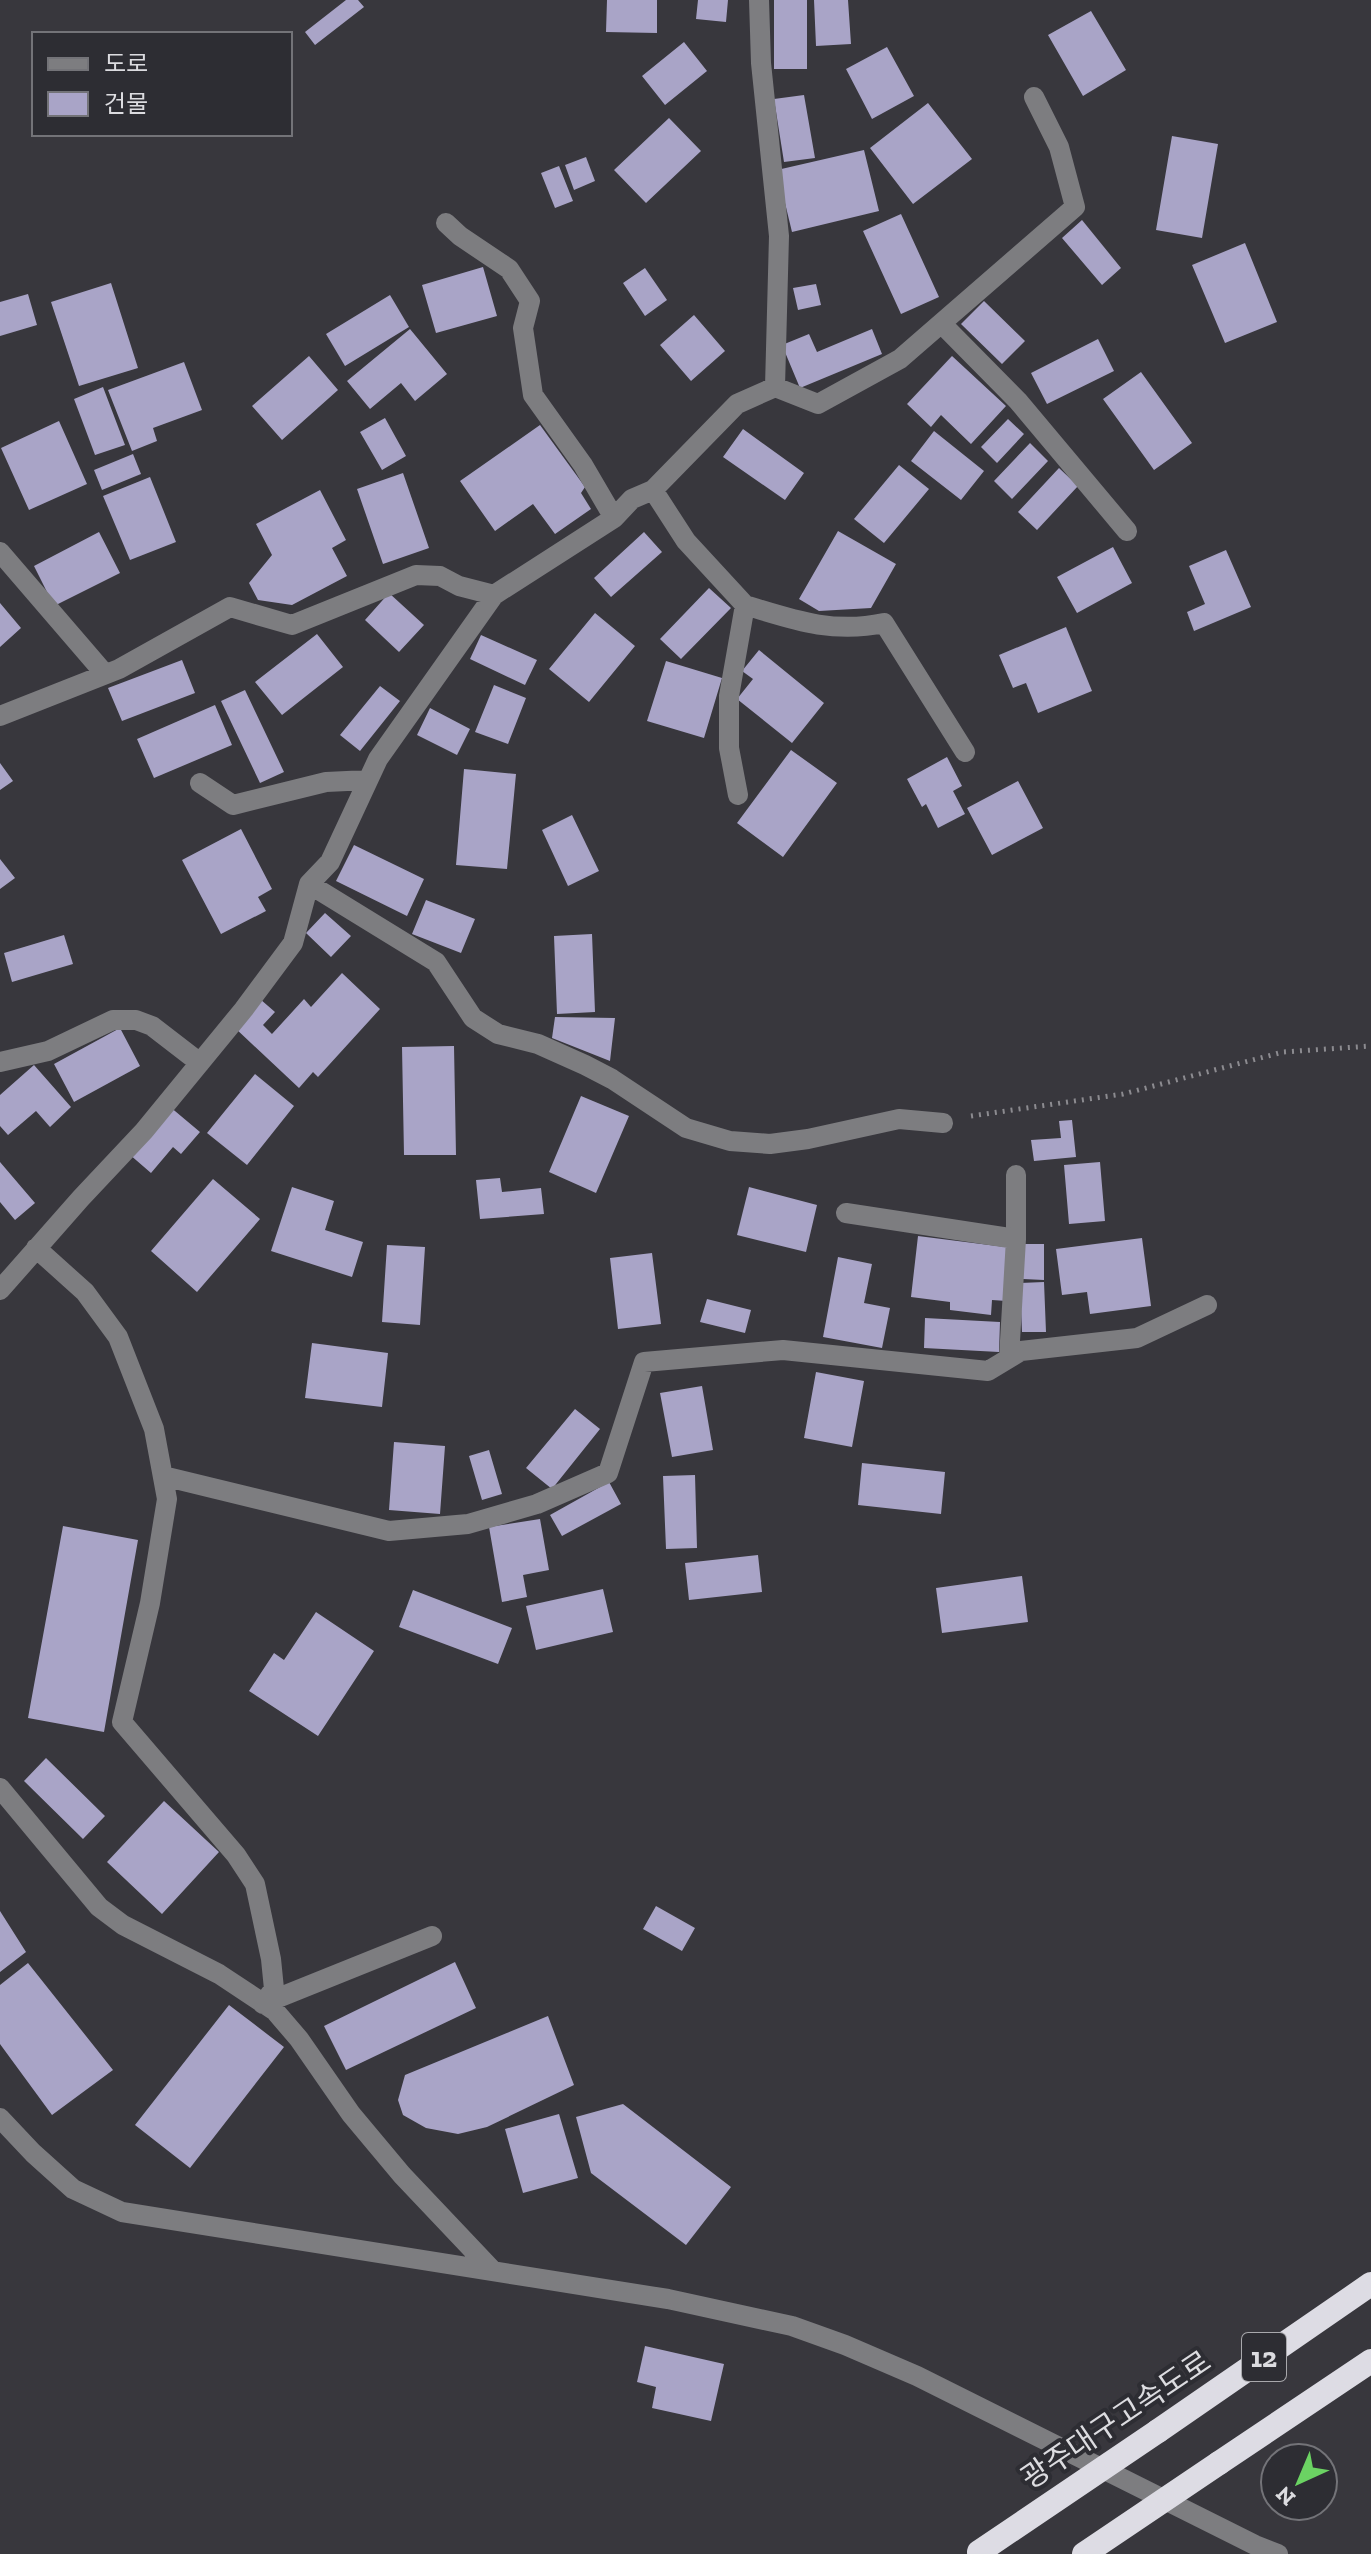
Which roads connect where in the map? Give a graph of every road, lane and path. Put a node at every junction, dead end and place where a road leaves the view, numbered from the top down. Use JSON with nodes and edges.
{"nodes":[{"id":1,"x":759,"y":0,"type":"edge"},
{"id":2,"x":1034,"y":97,"type":"dead end"},
{"id":3,"x":446,"y":223,"type":"dead end"},
{"id":4,"x":942,"y":324,"type":"junction"},
{"id":5,"x":775,"y":387,"type":"junction"},
{"id":6,"x":653,"y":490,"type":"junction"},
{"id":7,"x":614,"y":518,"type":"junction"},
{"id":8,"x":1127,"y":531,"type":"dead end"},
{"id":9,"x":0,"y":552,"type":"edge"},
{"id":10,"x":494,"y":595,"type":"junction"},
{"id":11,"x":745,"y":605,"type":"junction"},
{"id":12,"x":105,"y":674,"type":"junction"},
{"id":13,"x":0,"y":716,"type":"edge"},
{"id":14,"x":965,"y":752,"type":"dead end"},
{"id":15,"x":368,"y":780,"type":"junction"},
{"id":16,"x":200,"y":783,"type":"dead end"},
{"id":17,"x":738,"y":795,"type":"dead end"},
{"id":18,"x":309,"y":884,"type":"junction"},
{"id":19,"x":1371,"y":1046,"type":"edge"},
{"id":20,"x":0,"y":1062,"type":"edge"},
{"id":21,"x":200,"y":1063,"type":"junction"},
{"id":22,"x":943,"y":1123,"type":"joint"},
{"id":23,"x":1016,"y":1175,"type":"dead end"},
{"id":24,"x":846,"y":1213,"type":"dead end"},
{"id":25,"x":1016,"y":1239,"type":"junction"},
{"id":26,"x":36,"y":1248,"type":"junction"},
{"id":27,"x":0,"y":1290,"type":"edge"},
{"id":28,"x":1207,"y":1305,"type":"dead end"},
{"id":29,"x":1009,"y":1358,"type":"junction"},
{"id":30,"x":163,"y":1476,"type":"junction"},
{"id":31,"x":0,"y":1788,"type":"edge"},
{"id":32,"x":432,"y":1936,"type":"dead end"},
{"id":33,"x":263,"y":2004,"type":"junction"},
{"id":34,"x":0,"y":2118,"type":"edge"},
{"id":35,"x":492,"y":2270,"type":"junction"},
{"id":36,"x":1371,"y":2284,"type":"edge"},
{"id":37,"x":1371,"y":2361,"type":"edge"},
{"id":38,"x":978,"y":2553,"type":"edge"},
{"id":39,"x":1084,"y":2554,"type":"edge"},
{"id":40,"x":1278,"y":2554,"type":"edge"}],
"edges":[{"from":1,"to":5,"type":"street"},
{"from":2,"to":4,"type":"street"},
{"from":3,"to":7,"type":"street"},
{"from":4,"to":5,"type":"street"},
{"from":4,"to":8,"type":"street"},
{"from":5,"to":6,"type":"street"},
{"from":6,"to":7,"type":"street"},
{"from":6,"to":11,"type":"street"},
{"from":7,"to":10,"type":"street"},
{"from":9,"to":12,"type":"street"},
{"from":10,"to":12,"type":"street"},
{"from":10,"to":15,"type":"street"},
{"from":11,"to":14,"type":"street"},
{"from":11,"to":17,"type":"street"},
{"from":12,"to":13,"type":"street"},
{"from":15,"to":16,"type":"street"},
{"from":15,"to":18,"type":"street"},
{"from":18,"to":21,"type":"street"},
{"from":18,"to":22,"type":"street"},
{"from":19,"to":22,"type":"path"},
{"from":20,"to":21,"type":"street"},
{"from":21,"to":26,"type":"street"},
{"from":23,"to":25,"type":"street"},
{"from":24,"to":25,"type":"street"},
{"from":25,"to":29,"type":"street"},
{"from":26,"to":27,"type":"street"},
{"from":26,"to":30,"type":"street"},
{"from":28,"to":29,"type":"street"},
{"from":29,"to":30,"type":"street"},
{"from":30,"to":33,"type":"street"},
{"from":31,"to":33,"type":"street"},
{"from":32,"to":33,"type":"street"},
{"from":33,"to":35,"type":"street"},
{"from":34,"to":35,"type":"street"},
{"from":35,"to":40,"type":"street"},
{"from":36,"to":38,"type":"highway","name":"광주대구고속도로","number":"12","bridge":true},
{"from":37,"to":39,"type":"highway","number":"12","bridge":true}]}
